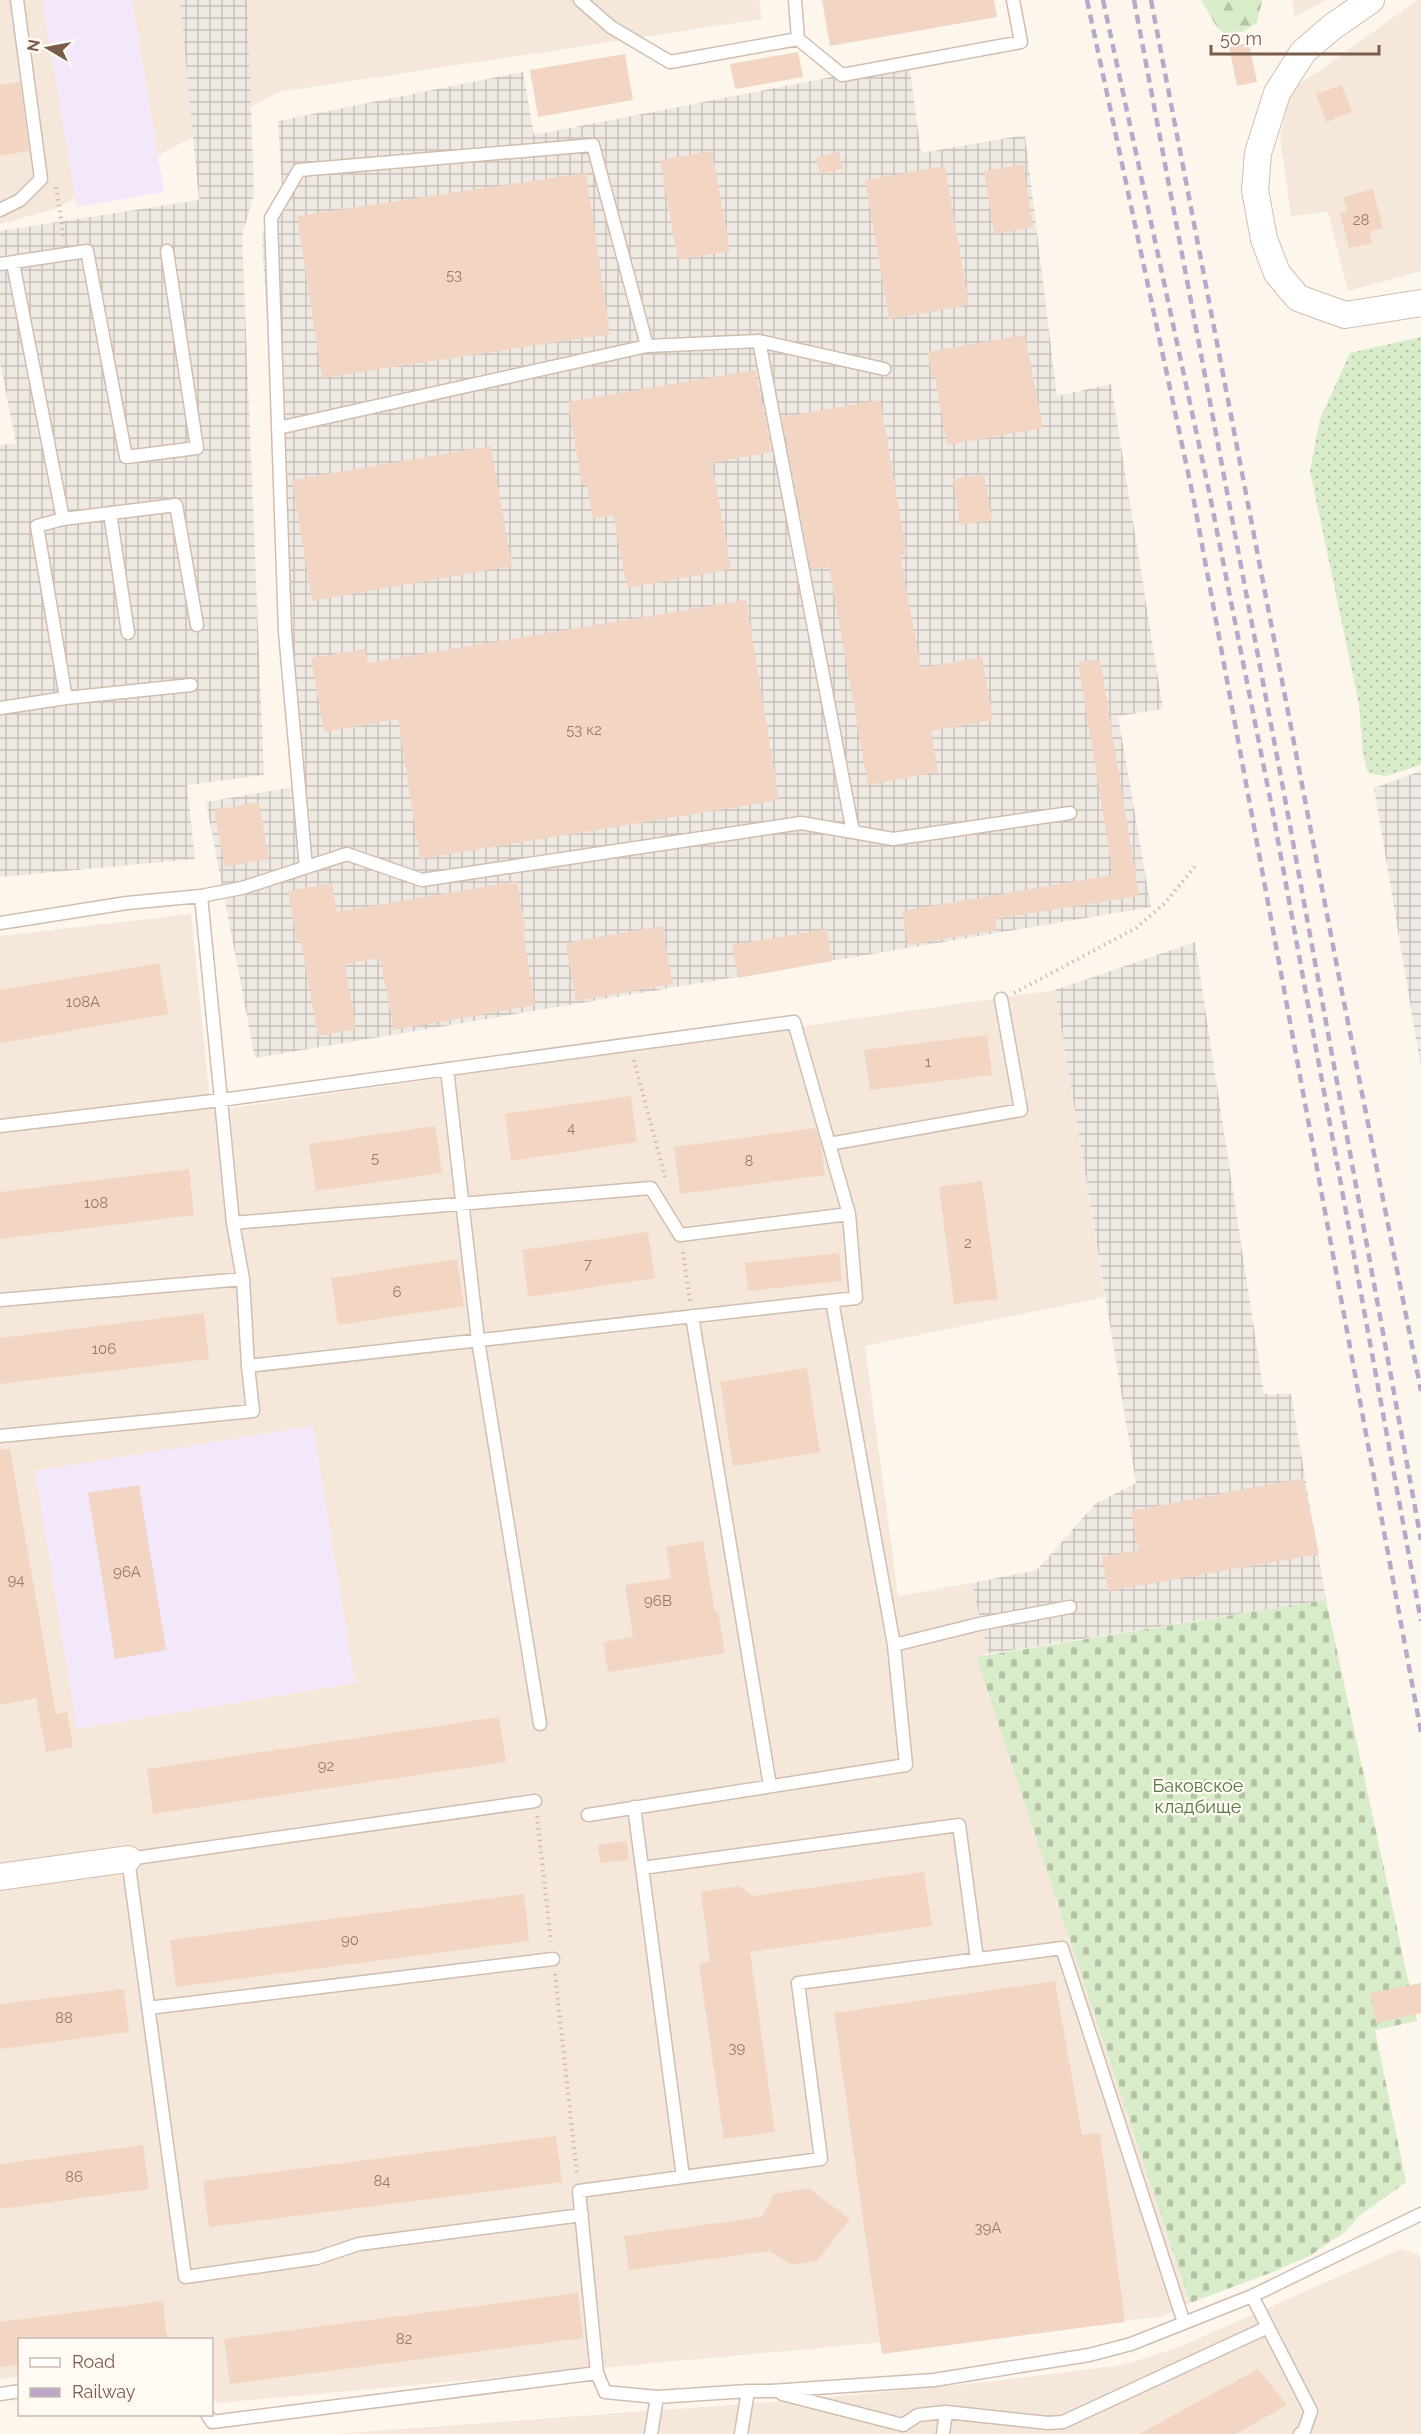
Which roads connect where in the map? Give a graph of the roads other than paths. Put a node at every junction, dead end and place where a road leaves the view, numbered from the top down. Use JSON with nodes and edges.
{"nodes":[{"id":1,"x":17,"y":0,"type":"edge"},
{"id":2,"x":580,"y":0,"type":"edge"},
{"id":3,"x":795,"y":0,"type":"edge"},
{"id":4,"x":1013,"y":0,"type":"edge"},
{"id":5,"x":1371,"y":0,"type":"edge"},
{"id":6,"x":798,"y":39,"type":"junction"},
{"id":7,"x":0,"y":210,"type":"edge"},
{"id":8,"x":167,"y":251,"type":"dead end"},
{"id":9,"x":13,"y":262,"type":"junction"},
{"id":10,"x":0,"y":264,"type":"edge"},
{"id":11,"x":1421,"y":303,"type":"edge"},
{"id":12,"x":759,"y":341,"type":"junction"},
{"id":13,"x":646,"y":346,"type":"junction"},
{"id":14,"x":884,"y":369,"type":"dead end"},
{"id":15,"x":278,"y":428,"type":"junction"},
{"id":16,"x":110,"y":513,"type":"junction"},
{"id":17,"x":63,"y":519,"type":"junction"},
{"id":18,"x":197,"y":625,"type":"dead end"},
{"id":19,"x":128,"y":633,"type":"dead end"},
{"id":20,"x":191,"y":685,"type":"dead end"},
{"id":21,"x":66,"y":698,"type":"junction"},
{"id":22,"x":0,"y":708,"type":"edge"},
{"id":23,"x":1070,"y":813,"type":"dead end"},
{"id":24,"x":853,"y":832,"type":"junction"},
{"id":25,"x":306,"y":867,"type":"junction"},
{"id":26,"x":201,"y":896,"type":"junction"},
{"id":27,"x":0,"y":923,"type":"edge"},
{"id":28,"x":1001,"y":999,"type":"road end"},
{"id":29,"x":447,"y":1069,"type":"junction"},
{"id":30,"x":221,"y":1100,"type":"junction"},
{"id":31,"x":0,"y":1126,"type":"edge"},
{"id":32,"x":829,"y":1144,"type":"junction"},
{"id":33,"x":462,"y":1204,"type":"junction"},
{"id":34,"x":849,"y":1214,"type":"junction"},
{"id":35,"x":233,"y":1223,"type":"junction"},
{"id":36,"x":243,"y":1279,"type":"junction"},
{"id":37,"x":0,"y":1300,"type":"edge"},
{"id":38,"x":832,"y":1300,"type":"junction"},
{"id":39,"x":692,"y":1316,"type":"junction"},
{"id":40,"x":478,"y":1340,"type":"junction"},
{"id":41,"x":248,"y":1366,"type":"junction"},
{"id":42,"x":0,"y":1436,"type":"edge"},
{"id":43,"x":1070,"y":1607,"type":"dead end"},
{"id":44,"x":894,"y":1645,"type":"junction"},
{"id":45,"x":540,"y":1724,"type":"dead end"},
{"id":46,"x":770,"y":1786,"type":"junction"},
{"id":47,"x":535,"y":1801,"type":"road end"},
{"id":48,"x":634,"y":1807,"type":"junction"},
{"id":49,"x":588,"y":1815,"type":"dead end"},
{"id":50,"x":128,"y":1859,"type":"junction"},
{"id":51,"x":642,"y":1868,"type":"junction"},
{"id":52,"x":0,"y":1877,"type":"edge"},
{"id":53,"x":553,"y":1959,"type":"road end"},
{"id":54,"x":977,"y":1959,"type":"junction"},
{"id":55,"x":148,"y":2008,"type":"junction"},
{"id":56,"x":683,"y":2177,"type":"junction"},
{"id":57,"x":1421,"y":2214,"type":"edge"},
{"id":58,"x":582,"y":2215,"type":"junction"},
{"id":59,"x":1252,"y":2296,"type":"junction"},
{"id":60,"x":1185,"y":2323,"type":"junction"},
{"id":61,"x":1268,"y":2327,"type":"junction"},
{"id":62,"x":597,"y":2373,"type":"junction"},
{"id":63,"x":18,"y":2391,"type":"edge"},
{"id":64,"x":748,"y":2391,"type":"junction"},
{"id":65,"x":771,"y":2391,"type":"junction"},
{"id":66,"x":0,"y":2394,"type":"edge"},
{"id":67,"x":657,"y":2397,"type":"junction"},
{"id":68,"x":946,"y":2412,"type":"junction"},
{"id":69,"x":208,"y":2416,"type":"edge"},
{"id":70,"x":902,"y":2429,"type":"edge"},
{"id":71,"x":651,"y":2434,"type":"edge"},
{"id":72,"x":741,"y":2434,"type":"edge"},
{"id":73,"x":943,"y":2434,"type":"edge"},
{"id":74,"x":1300,"y":2434,"type":"edge"}],
"edges":[{"from":1,"to":7,"type":"lane"},
{"from":2,"to":6,"type":"lane"},
{"from":3,"to":6,"type":"lane"},
{"from":4,"to":6,"type":"lane"},
{"from":5,"to":11,"type":"street"},
{"from":8,"to":9,"type":"lane"},
{"from":9,"to":10,"type":"lane"},
{"from":9,"to":17,"type":"lane"},
{"from":12,"to":13,"type":"lane"},
{"from":12,"to":14,"type":"lane"},
{"from":12,"to":24,"type":"lane"},
{"from":13,"to":15,"type":"lane"},
{"from":13,"to":15,"type":"lane"},
{"from":15,"to":25,"type":"lane"},
{"from":16,"to":17,"type":"lane"},
{"from":16,"to":18,"type":"lane"},
{"from":16,"to":19,"type":"lane"},
{"from":17,"to":21,"type":"lane"},
{"from":20,"to":21,"type":"lane"},
{"from":21,"to":22,"type":"lane"},
{"from":23,"to":24,"type":"lane"},
{"from":24,"to":25,"type":"lane"},
{"from":25,"to":26,"type":"lane"},
{"from":26,"to":27,"type":"lane"},
{"from":26,"to":30,"type":"lane"},
{"from":28,"to":32,"type":"lane"},
{"from":29,"to":30,"type":"lane"},
{"from":29,"to":32,"type":"lane"},
{"from":29,"to":33,"type":"lane"},
{"from":30,"to":31,"type":"lane"},
{"from":30,"to":35,"type":"lane"},
{"from":32,"to":34,"type":"lane"},
{"from":33,"to":34,"type":"lane"},
{"from":33,"to":35,"type":"lane"},
{"from":33,"to":40,"type":"lane"},
{"from":34,"to":38,"type":"lane"},
{"from":35,"to":36,"type":"lane"},
{"from":36,"to":37,"type":"lane"},
{"from":36,"to":41,"type":"lane"},
{"from":38,"to":39,"type":"lane"},
{"from":38,"to":44,"type":"lane"},
{"from":39,"to":40,"type":"lane"},
{"from":39,"to":46,"type":"lane"},
{"from":40,"to":41,"type":"lane"},
{"from":40,"to":45,"type":"lane"},
{"from":41,"to":42,"type":"lane"},
{"from":43,"to":44,"type":"lane"},
{"from":44,"to":46,"type":"lane"},
{"from":46,"to":48,"type":"lane"},
{"from":47,"to":50,"type":"lane"},
{"from":48,"to":49,"type":"lane"},
{"from":48,"to":51,"type":"lane"},
{"from":50,"to":52,"type":"street"},
{"from":50,"to":55,"type":"lane"},
{"from":51,"to":54,"type":"lane"},
{"from":51,"to":56,"type":"lane"},
{"from":53,"to":55,"type":"lane"},
{"from":54,"to":56,"type":"lane"},
{"from":54,"to":60,"type":"lane"},
{"from":55,"to":58,"type":"lane"},
{"from":56,"to":58,"type":"lane"},
{"from":57,"to":59,"type":"lane"},
{"from":58,"to":62,"type":"lane"},
{"from":59,"to":60,"type":"lane"},
{"from":59,"to":61,"type":"lane"},
{"from":60,"to":65,"type":"lane"},
{"from":61,"to":68,"type":"lane"},
{"from":61,"to":74,"type":"lane"},
{"from":62,"to":67,"type":"lane"},
{"from":62,"to":69,"type":"lane"},
{"from":63,"to":66,"type":"lane"},
{"from":64,"to":65,"type":"lane"},
{"from":64,"to":67,"type":"lane"},
{"from":64,"to":72,"type":"lane"},
{"from":65,"to":70,"type":"lane"},
{"from":67,"to":71,"type":"lane"},
{"from":68,"to":70,"type":"lane"},
{"from":68,"to":73,"type":"lane"}]}
